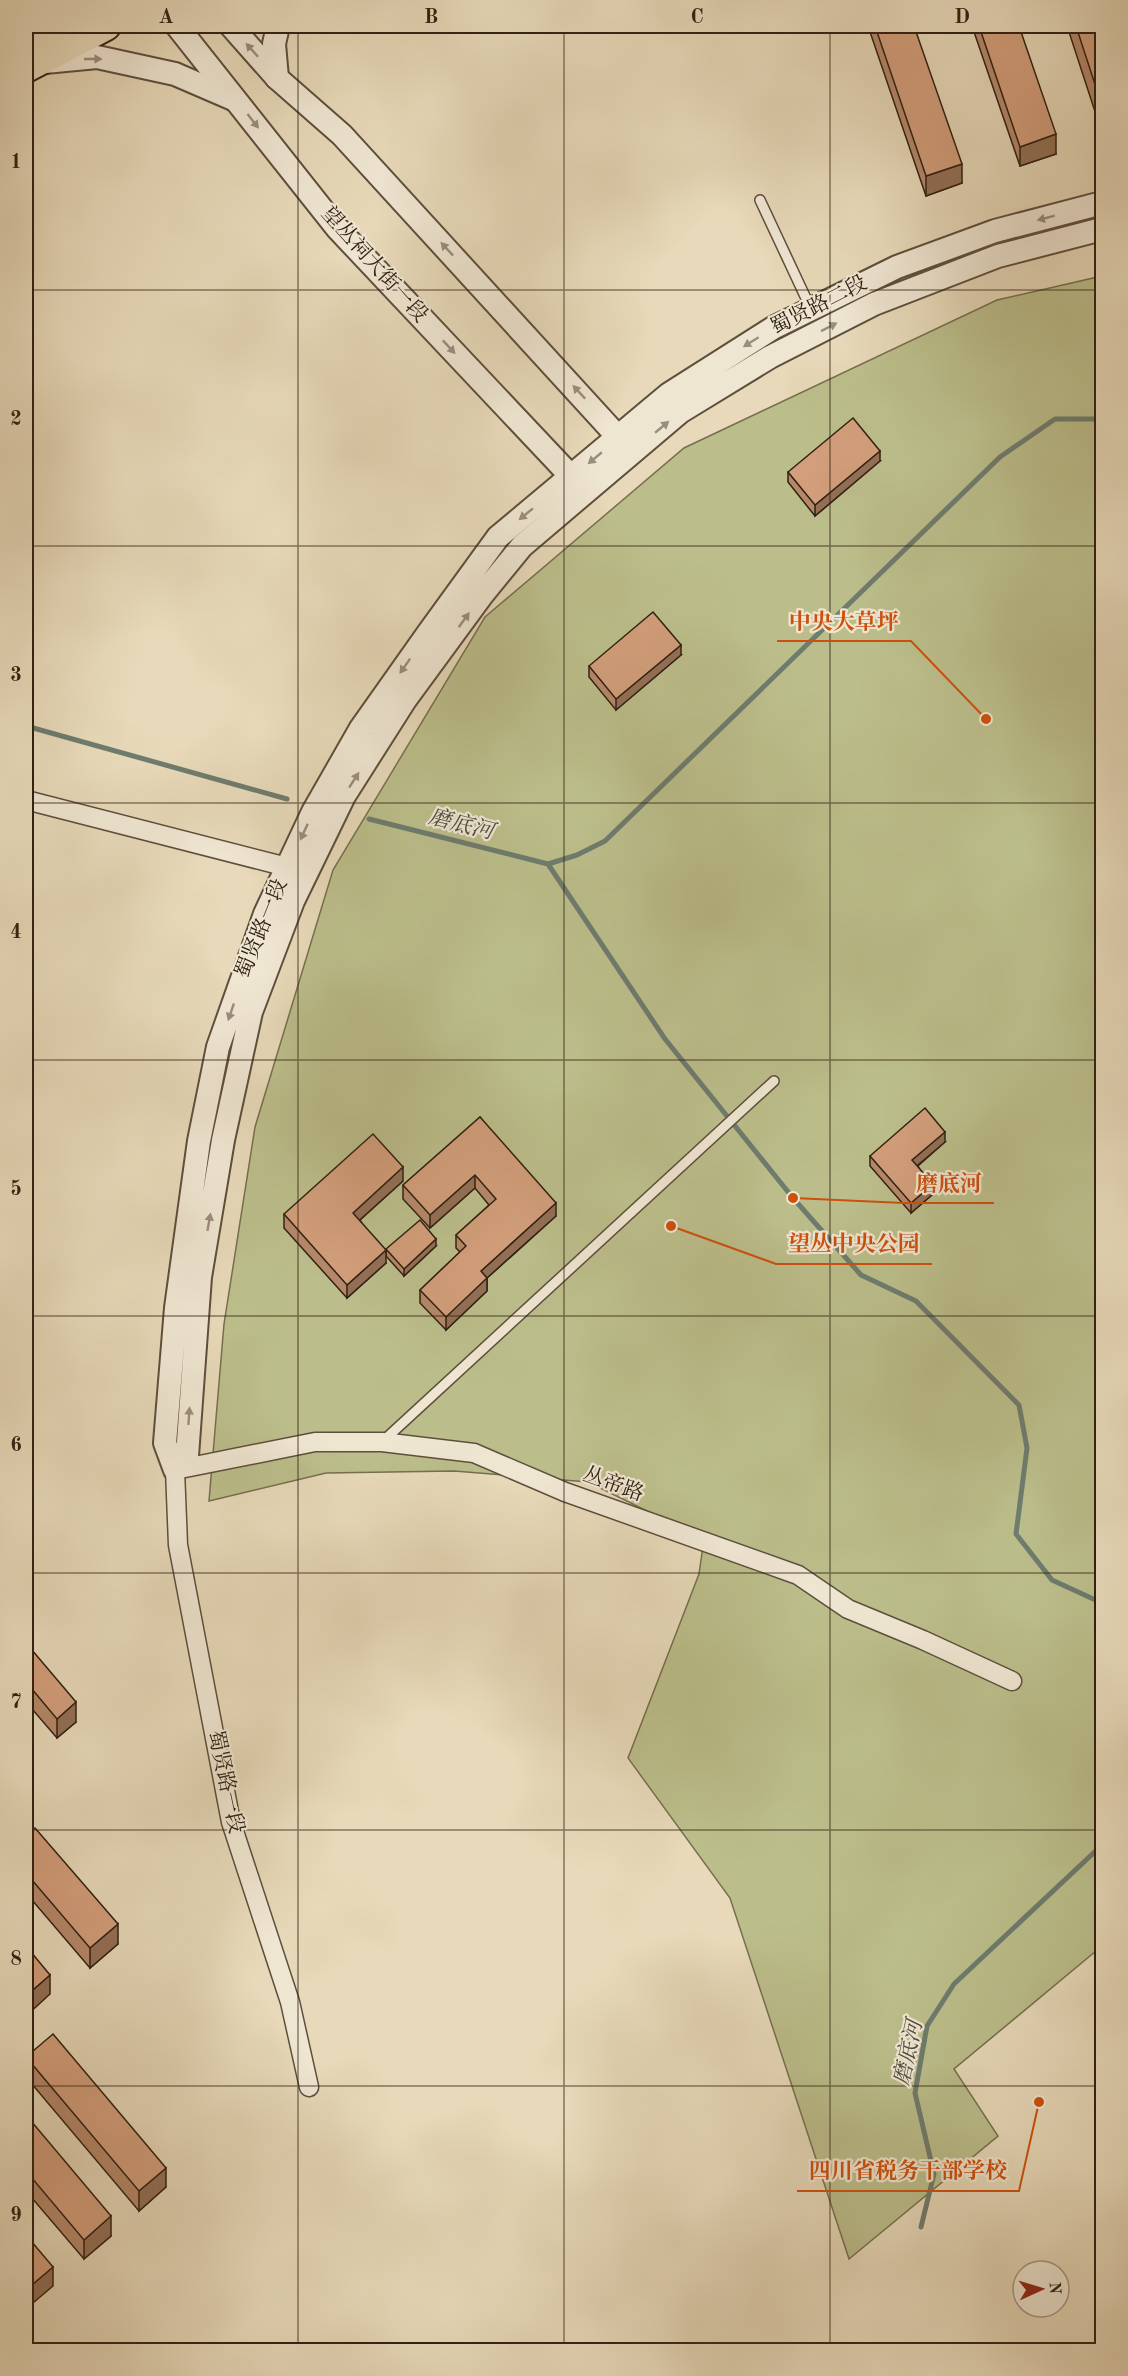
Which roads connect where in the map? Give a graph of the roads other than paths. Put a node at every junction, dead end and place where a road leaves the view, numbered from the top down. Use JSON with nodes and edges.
{"nodes":[{"id":1,"x":51,"y":26,"type":"edge"},
{"id":2,"x":106,"y":26,"type":"edge"},
{"id":3,"x":177,"y":26,"type":"edge"},
{"id":4,"x":231,"y":26,"type":"edge"},
{"id":5,"x":278,"y":26,"type":"edge"},
{"id":6,"x":28,"y":57,"type":"edge"},
{"id":7,"x":278,"y":78,"type":"junction"},
{"id":8,"x":236,"y":100,"type":"junction"},
{"id":9,"x":760,"y":200,"type":"dead end"},
{"id":10,"x":1102,"y":203,"type":"edge"},
{"id":11,"x":1102,"y":229,"type":"edge"},
{"id":12,"x":811,"y":310,"type":"junction"},
{"id":13,"x":626,"y":444,"type":"junction"},
{"id":14,"x":578,"y":484,"type":"junction"},
{"id":15,"x":26,"y":800,"type":"edge"},
{"id":16,"x":287,"y":867,"type":"junction"},
{"id":17,"x":774,"y":1081,"type":"dead end"},
{"id":18,"x":381,"y":1442,"type":"junction"},
{"id":19,"x":175,"y":1470,"type":"junction"},
{"id":20,"x":1012,"y":1681,"type":"dead end"},
{"id":21,"x":309,"y":2087,"type":"dead end"}],
"edges":[{"from":1,"to":6,"type":"main road"},
{"from":2,"to":6,"type":"main road"},
{"from":3,"to":8,"type":"street","name":"望丛祠大街一段"},
{"from":7,"to":4,"type":"street","one_way":true},
{"from":5,"to":7,"type":"street"},
{"from":6,"to":8,"type":"street","one_way":true},
{"from":13,"to":7,"type":"street","one_way":true},
{"from":8,"to":14,"type":"street","name":"望丛祠大街一段","one_way":true},
{"from":9,"to":12,"type":"lane"},
{"from":10,"to":12,"type":"street","name":"蜀贤路二段","one_way":true},
{"from":13,"to":11,"type":"street","name":"蜀贤路二段","one_way":true},
{"from":12,"to":13,"type":"street","name":"蜀贤路二段","one_way":true},
{"from":13,"to":14,"type":"street","name":"蜀贤路二段"},
{"from":14,"to":16,"type":"street","name":"蜀贤路一段","one_way":true},
{"from":19,"to":14,"type":"street","name":"蜀贤路一段","one_way":true},
{"from":15,"to":16,"type":"street"},
{"from":16,"to":19,"type":"street","name":"蜀贤路一段","one_way":true},
{"from":17,"to":18,"type":"lane"},
{"from":18,"to":19,"type":"street","name":"丛帝路"},
{"from":18,"to":20,"type":"street","name":"丛帝路"},
{"from":19,"to":21,"type":"street","name":"蜀贤路一段"}]}
